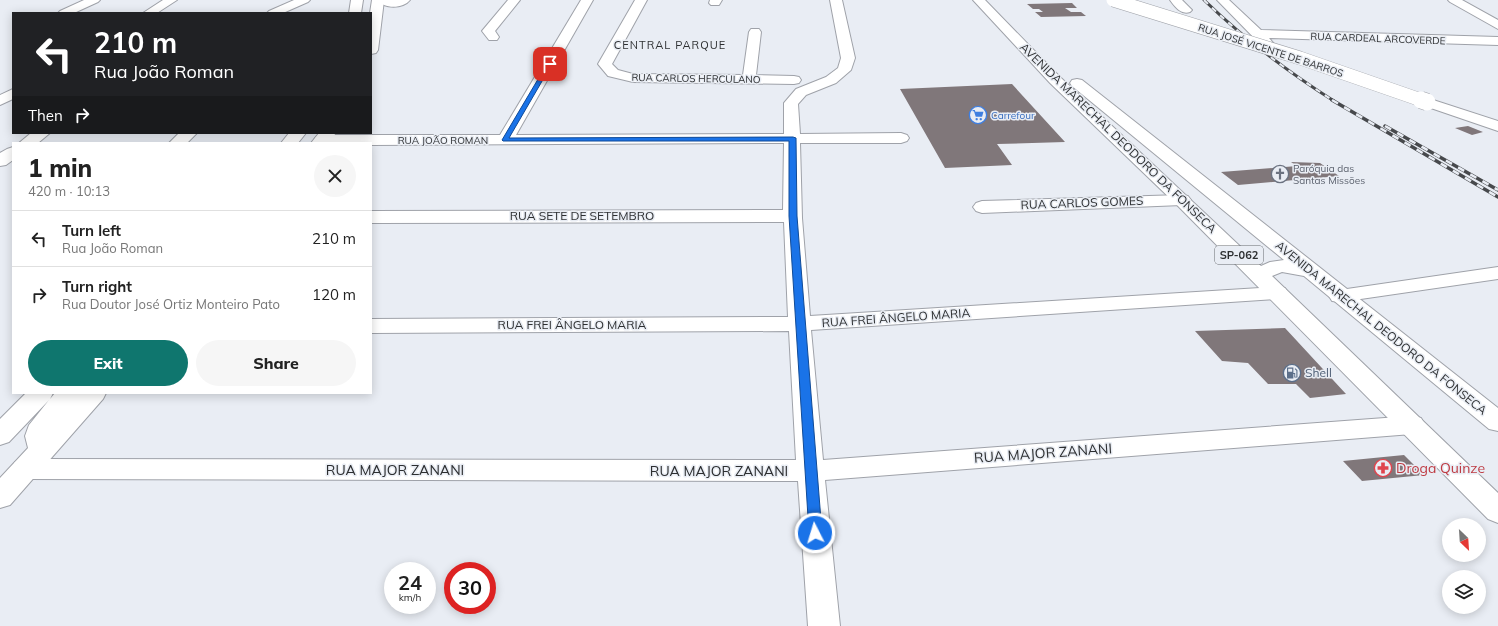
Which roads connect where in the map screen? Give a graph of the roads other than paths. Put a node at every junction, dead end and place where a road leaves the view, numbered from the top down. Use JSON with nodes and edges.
{"nodes":[{"id":1,"x":94,"y":0,"type":"edge"},
{"id":2,"x":171,"y":0,"type":"edge"},
{"id":3,"x":304,"y":0,"type":"edge"},
{"id":4,"x":357,"y":0,"type":"edge"},
{"id":5,"x":378,"y":0,"type":"edge"},
{"id":6,"x":383,"y":0,"type":"edge"},
{"id":7,"x":404,"y":0,"type":"edge"},
{"id":8,"x":514,"y":0,"type":"edge"},
{"id":9,"x":587,"y":0,"type":"edge"},
{"id":10,"x":641,"y":0,"type":"edge"},
{"id":11,"x":836,"y":0,"type":"edge"},
{"id":12,"x":979,"y":0,"type":"edge"},
{"id":13,"x":991,"y":0,"type":"edge"},
{"id":14,"x":1113,"y":0,"type":"edge"},
{"id":15,"x":1176,"y":0,"type":"edge"},
{"id":16,"x":1223,"y":0,"type":"edge"},
{"id":17,"x":1454,"y":0,"type":"edge"},
{"id":18,"x":1186,"y":10,"type":"dead end"},
{"id":19,"x":66,"y":12,"type":"edge"},
{"id":20,"x":151,"y":12,"type":"edge"},
{"id":21,"x":275,"y":12,"type":"edge"},
{"id":22,"x":355,"y":12,"type":"edge"},
{"id":23,"x":1498,"y":24,"type":"edge"},
{"id":24,"x":755,"y":32,"type":"dead end"},
{"id":25,"x":1258,"y":34,"type":"junction"},
{"id":26,"x":493,"y":37,"type":"dead end"},
{"id":27,"x":1498,"y":41,"type":"edge"},
{"id":28,"x":372,"y":43,"type":"edge"},
{"id":29,"x":1278,"y":54,"type":"dead end"},
{"id":30,"x":749,"y":79,"type":"junction"},
{"id":31,"x":794,"y":80,"type":"dead end"},
{"id":32,"x":0,"y":89,"type":"edge"},
{"id":33,"x":12,"y":89,"type":"edge"},
{"id":34,"x":12,"y":94,"type":"edge"},
{"id":35,"x":0,"y":101,"type":"edge"},
{"id":36,"x":1498,"y":126,"type":"edge"},
{"id":37,"x":40,"y":134,"type":"edge"},
{"id":38,"x":188,"y":134,"type":"edge"},
{"id":39,"x":297,"y":134,"type":"edge"},
{"id":40,"x":793,"y":138,"type":"junction"},
{"id":41,"x":901,"y":138,"type":"dead end"},
{"id":42,"x":323,"y":139,"type":"edge"},
{"id":43,"x":505,"y":140,"type":"junction"},
{"id":44,"x":1118,"y":140,"type":"junction"},
{"id":45,"x":28,"y":142,"type":"edge"},
{"id":46,"x":178,"y":142,"type":"edge"},
{"id":47,"x":289,"y":142,"type":"edge"},
{"id":48,"x":1155,"y":146,"type":"junction"},
{"id":49,"x":12,"y":153,"type":"edge"},
{"id":50,"x":0,"y":161,"type":"edge"},
{"id":51,"x":1182,"y":200,"type":"junction"},
{"id":52,"x":982,"y":207,"type":"dead end"},
{"id":53,"x":793,"y":216,"type":"junction"},
{"id":54,"x":372,"y":217,"type":"edge"},
{"id":55,"x":1310,"y":272,"type":"junction"},
{"id":56,"x":1498,"y":273,"type":"edge"},
{"id":57,"x":1259,"y":276,"type":"junction"},
{"id":58,"x":1277,"y":293,"type":"junction"},
{"id":59,"x":1340,"y":296,"type":"junction"},
{"id":60,"x":800,"y":324,"type":"junction"},
{"id":61,"x":372,"y":326,"type":"edge"},
{"id":62,"x":40,"y":394,"type":"edge"},
{"id":63,"x":68,"y":394,"type":"edge"},
{"id":64,"x":93,"y":394,"type":"edge"},
{"id":65,"x":1498,"y":422,"type":"edge"},
{"id":66,"x":1412,"y":425,"type":"junction"},
{"id":67,"x":0,"y":435,"type":"edge"},
{"id":68,"x":34,"y":460,"type":"junction"},
{"id":69,"x":810,"y":471,"type":"junction"},
{"id":70,"x":0,"y":497,"type":"edge"},
{"id":71,"x":1498,"y":511,"type":"edge"},
{"id":72,"x":824,"y":626,"type":"edge"}],
"edges":[{"from":1,"to":19,"type":"street"},
{"from":2,"to":20,"type":"street"},
{"from":3,"to":21,"type":"street"},
{"from":4,"to":22,"type":"street"},
{"from":5,"to":28,"type":"street"},
{"from":6,"to":7,"type":"street"},
{"from":8,"to":26,"type":"street"},
{"from":9,"to":43,"type":"street"},
{"from":10,"to":30,"type":"street","name":"RUA CARLOS HERCULANO"},
{"from":11,"to":40,"type":"street"},
{"from":12,"to":44,"type":"street","name":"AVENIDA MARECHAL DEODORO DA FONSECA","number":"SP-062"},
{"from":13,"to":48,"type":"street","name":"AVENIDA MARECHAL DEODORO DA FONSECA","number":"SP-062"},
{"from":14,"to":36,"type":"street","name":"RUA JOSÉ VICENTE DE BARROS","bridge":true},
{"from":15,"to":18,"type":"street"},
{"from":16,"to":25,"type":"street"},
{"from":17,"to":23,"type":"street"},
{"from":24,"to":30,"type":"street"},
{"from":25,"to":27,"type":"street","name":"RUA CARDEAL ARCOVERDE"},
{"from":25,"to":29,"type":"street"},
{"from":30,"to":31,"type":"street","name":"RUA CARLOS HERCULANO"},
{"from":32,"to":33,"type":"street"},
{"from":34,"to":35,"type":"street"},
{"from":37,"to":45,"type":"street"},
{"from":38,"to":46,"type":"street"},
{"from":39,"to":47,"type":"street"},
{"from":40,"to":41,"type":"street","name":"RUA JOÃO ROMAN"},
{"from":40,"to":43,"type":"street","name":"RUA JOÃO ROMAN"},
{"from":40,"to":53,"type":"street"},
{"from":42,"to":43,"type":"street","name":"RUA JOÃO ROMAN"},
{"from":44,"to":48,"type":"street"},
{"from":44,"to":51,"type":"street","name":"AVENIDA MARECHAL DEODORO DA FONSECA","number":"SP-062"},
{"from":48,"to":55,"type":"street","name":"AVENIDA MARECHAL DEODORO DA FONSECA","number":"SP-062"},
{"from":49,"to":50,"type":"street"},
{"from":51,"to":52,"type":"street","name":"RUA CARLOS GOMES"},
{"from":51,"to":57,"type":"street","name":"AVENIDA MARECHAL DEODORO DA FONSECA","number":"SP-062"},
{"from":53,"to":54,"type":"street","name":"RUA SETE DE SETEMBRO"},
{"from":53,"to":60,"type":"street"},
{"from":55,"to":57,"type":"street"},
{"from":55,"to":59,"type":"street","name":"AVENIDA MARECHAL DEODORO DA FONSECA","number":"SP-062"},
{"from":56,"to":59,"type":"street"},
{"from":57,"to":58,"type":"street","name":"AVENIDA MARECHAL DEODORO DA FONSECA","number":"SP-062"},
{"from":58,"to":60,"type":"street","name":"RUA FREI ÂNGELO MARIA"},
{"from":58,"to":66,"type":"street","name":"AVENIDA MARECHAL DEODORO DA FONSECA","number":"SP-062"},
{"from":59,"to":65,"type":"street","name":"AVENIDA MARECHAL DEODORO DA FONSECA","number":"SP-062"},
{"from":60,"to":61,"type":"street","name":"RUA FREI ÂNGELO MARIA"},
{"from":60,"to":69,"type":"street"},
{"from":62,"to":67,"type":"street"},
{"from":63,"to":68,"type":"street"},
{"from":64,"to":68,"type":"street"},
{"from":66,"to":69,"type":"street","name":"RUA MAJOR ZANANI"},
{"from":66,"to":71,"type":"street","name":"AVENIDA MARECHAL DEODORO DA FONSECA","number":"SP-062"},
{"from":68,"to":69,"type":"street","name":"RUA MAJOR ZANANI"},
{"from":68,"to":70,"type":"street"},
{"from":69,"to":72,"type":"street"}]}
